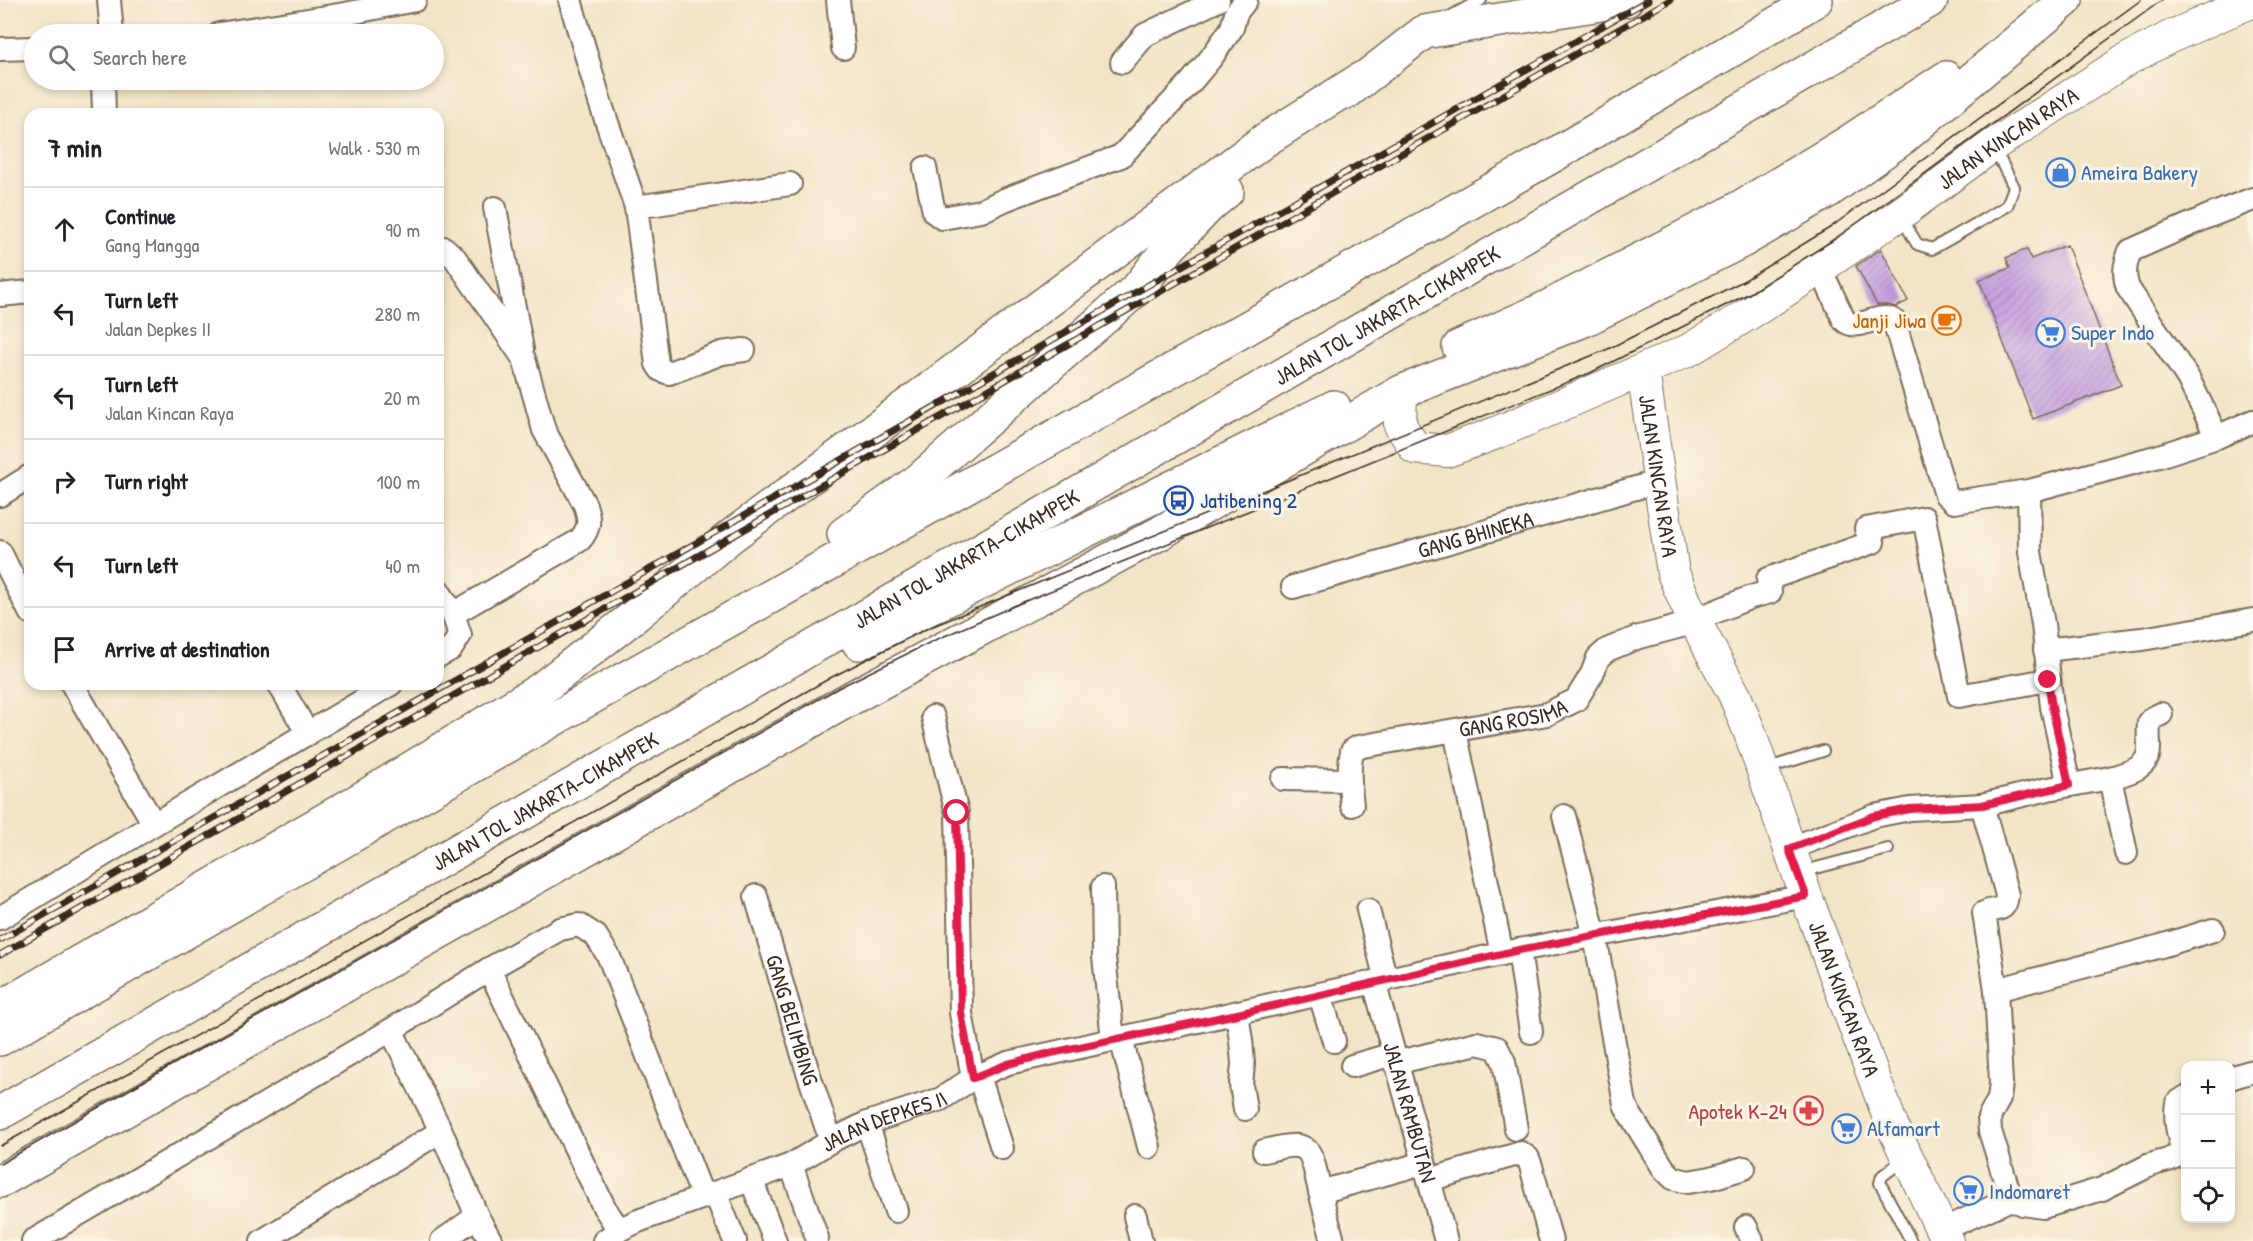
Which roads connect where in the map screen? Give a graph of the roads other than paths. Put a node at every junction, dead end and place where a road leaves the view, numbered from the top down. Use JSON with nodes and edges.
{"nodes":[{"id":1,"x":110,"y":0,"type":"edge"},
{"id":2,"x":415,"y":0,"type":"edge"},
{"id":3,"x":570,"y":0,"type":"edge"},
{"id":4,"x":838,"y":0,"type":"edge"},
{"id":5,"x":1218,"y":0,"type":"edge"},
{"id":6,"x":1246,"y":0,"type":"edge"},
{"id":7,"x":1481,"y":0,"type":"edge"},
{"id":8,"x":1626,"y":0,"type":"edge"},
{"id":9,"x":1816,"y":0,"type":"edge"},
{"id":10,"x":1930,"y":0,"type":"edge"},
{"id":11,"x":2066,"y":0,"type":"edge"},
{"id":12,"x":2253,"y":1,"type":"edge"},
{"id":13,"x":344,"y":7,"type":"edge"},
{"id":14,"x":111,"y":24,"type":"edge"},
{"id":15,"x":265,"y":24,"type":"edge"},
{"id":16,"x":1424,"y":32,"type":"junction"},
{"id":17,"x":24,"y":48,"type":"edge"},
{"id":18,"x":843,"y":48,"type":"dead end"},
{"id":19,"x":0,"y":49,"type":"edge"},
{"id":20,"x":1122,"y":62,"type":"dead end"},
{"id":21,"x":1364,"y":78,"type":"junction"},
{"id":22,"x":103,"y":90,"type":"edge"},
{"id":23,"x":104,"y":108,"type":"edge"},
{"id":24,"x":1992,"y":146,"type":"junction"},
{"id":25,"x":925,"y":168,"type":"dead end"},
{"id":26,"x":790,"y":184,"type":"dead end"},
{"id":27,"x":2253,"y":199,"type":"edge"},
{"id":28,"x":636,"y":207,"type":"junction"},
{"id":29,"x":495,"y":208,"type":"dead end"},
{"id":30,"x":1900,"y":214,"type":"junction"},
{"id":31,"x":444,"y":248,"type":"edge"},
{"id":32,"x":1820,"y":268,"type":"junction"},
{"id":33,"x":24,"y":293,"type":"edge"},
{"id":34,"x":0,"y":295,"type":"edge"},
{"id":35,"x":744,"y":350,"type":"dead end"},
{"id":36,"x":524,"y":359,"type":"junction"},
{"id":37,"x":1643,"y":370,"type":"junction"},
{"id":38,"x":1401,"y":392,"type":"junction"},
{"id":39,"x":2253,"y":421,"type":"edge"},
{"id":40,"x":2217,"y":437,"type":"junction"},
{"id":41,"x":24,"y":480,"type":"edge"},
{"id":42,"x":1660,"y":481,"type":"junction"},
{"id":43,"x":2029,"y":491,"type":"junction"},
{"id":44,"x":0,"y":495,"type":"edge"},
{"id":45,"x":0,"y":552,"type":"edge"},
{"id":46,"x":1293,"y":587,"type":"dead end"},
{"id":47,"x":24,"y":600,"type":"edge"},
{"id":48,"x":444,"y":600,"type":"edge"},
{"id":49,"x":453,"y":614,"type":"junction"},
{"id":50,"x":1701,"y":618,"type":"junction"},
{"id":51,"x":2253,"y":620,"type":"edge"},
{"id":52,"x":2045,"y":650,"type":"junction"},
{"id":53,"x":444,"y":653,"type":"edge"},
{"id":54,"x":2048,"y":680,"type":"junction"},
{"id":55,"x":76,"y":690,"type":"edge"},
{"id":56,"x":282,"y":690,"type":"edge"},
{"id":57,"x":381,"y":690,"type":"edge"},
{"id":58,"x":580,"y":704,"type":"junction"},
{"id":59,"x":2161,"y":714,"type":"dead end"},
{"id":60,"x":933,"y":717,"type":"dead end"},
{"id":61,"x":1455,"y":731,"type":"junction"},
{"id":62,"x":308,"y":734,"type":"junction"},
{"id":63,"x":1823,"y":751,"type":"dead end"},
{"id":64,"x":1762,"y":770,"type":"junction"},
{"id":65,"x":2110,"y":778,"type":"junction"},
{"id":66,"x":1283,"y":779,"type":"dead end"},
{"id":67,"x":1349,"y":780,"type":"junction"},
{"id":68,"x":2069,"y":785,"type":"junction"},
{"id":69,"x":1352,"y":804,"type":"dead end"},
{"id":70,"x":1982,"y":805,"type":"junction"},
{"id":71,"x":1564,"y":816,"type":"dead end"},
{"id":72,"x":154,"y":824,"type":"junction"},
{"id":73,"x":1888,"y":849,"type":"dead end"},
{"id":74,"x":2126,"y":853,"type":"dead end"},
{"id":75,"x":1798,"y":873,"type":"junction"},
{"id":76,"x":1103,"y":887,"type":"dead end"},
{"id":77,"x":756,"y":896,"type":"dead end"},
{"id":78,"x":1368,"y":910,"type":"dead end"},
{"id":79,"x":2,"y":914,"type":"edge"},
{"id":80,"x":2213,"y":930,"type":"dead end"},
{"id":81,"x":1595,"y":936,"type":"junction"},
{"id":82,"x":292,"y":946,"type":"junction"},
{"id":83,"x":1511,"y":952,"type":"junction"},
{"id":84,"x":489,"y":969,"type":"junction"},
{"id":85,"x":1380,"y":981,"type":"junction"},
{"id":86,"x":1996,"y":990,"type":"junction"},
{"id":87,"x":1320,"y":995,"type":"junction"},
{"id":88,"x":0,"y":1008,"type":"edge"},
{"id":89,"x":1237,"y":1014,"type":"junction"},
{"id":90,"x":391,"y":1030,"type":"junction"},
{"id":91,"x":1531,"y":1032,"type":"dead end"},
{"id":92,"x":1117,"y":1038,"type":"junction"},
{"id":93,"x":0,"y":1039,"type":"edge"},
{"id":94,"x":1334,"y":1041,"type":"dead end"},
{"id":95,"x":1394,"y":1059,"type":"junction"},
{"id":96,"x":1352,"y":1066,"type":"dead end"},
{"id":97,"x":2253,"y":1071,"type":"edge"},
{"id":98,"x":2235,"y":1076,"type":"edge"},
{"id":99,"x":976,"y":1077,"type":"junction"},
{"id":100,"x":2181,"y":1100,"type":"edge"},
{"id":101,"x":1245,"y":1108,"type":"dead end"},
{"id":102,"x":0,"y":1113,"type":"edge"},
{"id":103,"x":867,"y":1123,"type":"junction"},
{"id":104,"x":1516,"y":1129,"type":"dead end"},
{"id":105,"x":441,"y":1131,"type":"junction"},
{"id":106,"x":831,"y":1141,"type":"junction"},
{"id":107,"x":2181,"y":1145,"type":"edge"},
{"id":108,"x":1149,"y":1147,"type":"dead end"},
{"id":109,"x":1002,"y":1148,"type":"dead end"},
{"id":110,"x":1264,"y":1151,"type":"dead end"},
{"id":111,"x":1907,"y":1157,"type":"junction"},
{"id":112,"x":2181,"y":1157,"type":"edge"},
{"id":113,"x":790,"y":1165,"type":"junction"},
{"id":114,"x":1744,"y":1168,"type":"dead end"},
{"id":115,"x":1426,"y":1171,"type":"junction"},
{"id":116,"x":751,"y":1179,"type":"junction"},
{"id":117,"x":0,"y":1181,"type":"edge"},
{"id":118,"x":1320,"y":1192,"type":"junction"},
{"id":119,"x":709,"y":1195,"type":"junction"},
{"id":120,"x":2011,"y":1199,"type":"junction"},
{"id":121,"x":896,"y":1211,"type":"dead end"},
{"id":122,"x":477,"y":1216,"type":"junction"},
{"id":123,"x":1135,"y":1216,"type":"dead end"},
{"id":124,"x":612,"y":1236,"type":"edge"},
{"id":125,"x":1945,"y":1236,"type":"edge"},
{"id":126,"x":817,"y":1238,"type":"dead end"},
{"id":127,"x":33,"y":1241,"type":"edge"},
{"id":128,"x":262,"y":1241,"type":"edge"},
{"id":129,"x":442,"y":1241,"type":"edge"},
{"id":130,"x":490,"y":1241,"type":"edge"},
{"id":131,"x":735,"y":1241,"type":"edge"},
{"id":132,"x":775,"y":1241,"type":"edge"},
{"id":133,"x":1141,"y":1241,"type":"edge"},
{"id":134,"x":1333,"y":1241,"type":"edge"},
{"id":135,"x":1446,"y":1241,"type":"edge"},
{"id":136,"x":1551,"y":1241,"type":"edge"},
{"id":137,"x":1911,"y":1241,"type":"edge"}],
"edges":[{"from":1,"to":14,"type":"street"},
{"from":2,"to":13,"type":"street"},
{"from":3,"to":28,"type":"street"},
{"from":4,"to":18,"type":"street"},
{"from":5,"to":20,"type":"street"},
{"from":6,"to":25,"type":"street"},
{"from":7,"to":16,"type":"lane"},
{"from":8,"to":16,"type":"highway"},
{"from":9,"to":58,"type":"highway"},
{"from":10,"to":82,"type":"highway","name":"JALAN TOL JAKARTA–CIKAMPEK"},
{"from":11,"to":38,"type":"highway"},
{"from":11,"to":82,"type":"highway"},
{"from":12,"to":24,"type":"main road","name":"JALAN KINCAN RAYA"},
{"from":13,"to":15,"type":"street"},
{"from":16,"to":21,"type":"highway"},
{"from":17,"to":19,"type":"street"},
{"from":21,"to":58,"type":"highway"},
{"from":21,"to":88,"type":"highway"},
{"from":22,"to":23,"type":"street"},
{"from":24,"to":30,"type":"main road","name":"JALAN KINCAN RAYA"},
{"from":24,"to":30,"type":"lane"},
{"from":26,"to":28,"type":"street"},
{"from":27,"to":40,"type":"street"},
{"from":28,"to":35,"type":"street"},
{"from":29,"to":36,"type":"street"},
{"from":30,"to":32,"type":"main road","name":"JALAN KINCAN RAYA"},
{"from":31,"to":36,"type":"street"},
{"from":32,"to":37,"type":"main road","name":"JALAN KINCAN RAYA"},
{"from":32,"to":43,"type":"street"},
{"from":33,"to":34,"type":"street"},
{"from":36,"to":49,"type":"street"},
{"from":37,"to":38,"type":"main road"},
{"from":37,"to":42,"type":"main road","name":"JALAN KINCAN RAYA"},
{"from":38,"to":117,"type":"highway"},
{"from":39,"to":40,"type":"street"},
{"from":40,"to":43,"type":"street"},
{"from":41,"to":44,"type":"street"},
{"from":42,"to":46,"type":"street","name":"GANG BHINEKA"},
{"from":42,"to":50,"type":"main road","name":"JALAN KINCAN RAYA"},
{"from":43,"to":52,"type":"street"},
{"from":45,"to":47,"type":"street"},
{"from":48,"to":49,"type":"street"},
{"from":49,"to":53,"type":"street"},
{"from":50,"to":54,"type":"street","name":"GANG ROSIMA"},
{"from":50,"to":61,"type":"street","name":"GANG ROSIMA"},
{"from":50,"to":64,"type":"main road","name":"JALAN KINCAN RAYA"},
{"from":51,"to":52,"type":"street"},
{"from":52,"to":54,"type":"street"},
{"from":54,"to":68,"type":"street"},
{"from":55,"to":72,"type":"street"},
{"from":56,"to":62,"type":"street"},
{"from":57,"to":62,"type":"street"},
{"from":58,"to":93,"type":"highway"},
{"from":59,"to":65,"type":"street","name":"JALAN DEPKES II"},
{"from":60,"to":99,"type":"street"},
{"from":61,"to":67,"type":"street","name":"GANG ROSIMA"},
{"from":61,"to":83,"type":"street"},
{"from":62,"to":72,"type":"street"},
{"from":63,"to":64,"type":"lane"},
{"from":64,"to":75,"type":"main road","name":"JALAN KINCAN RAYA"},
{"from":65,"to":68,"type":"street","name":"JALAN DEPKES II"},
{"from":65,"to":74,"type":"street"},
{"from":66,"to":67,"type":"street"},
{"from":67,"to":69,"type":"street","name":"GANG ROSIMA"},
{"from":68,"to":70,"type":"street","name":"JALAN DEPKES II"},
{"from":70,"to":75,"type":"street","name":"JALAN DEPKES II"},
{"from":70,"to":86,"type":"street"},
{"from":71,"to":81,"type":"street"},
{"from":72,"to":79,"type":"street"},
{"from":73,"to":75,"type":"lane"},
{"from":75,"to":81,"type":"street","name":"JALAN DEPKES II"},
{"from":75,"to":111,"type":"main road","name":"JALAN KINCAN RAYA"},
{"from":76,"to":92,"type":"street"},
{"from":77,"to":106,"type":"street","name":"GANG BELIMBING"},
{"from":78,"to":85,"type":"street","name":"JALAN RAMBUTAN"},
{"from":80,"to":86,"type":"street"},
{"from":81,"to":83,"type":"street","name":"JALAN DEPKES II"},
{"from":81,"to":114,"type":"street"},
{"from":82,"to":102,"type":"highway","name":"JALAN TOL JAKARTA–CIKAMPEK"},
{"from":83,"to":85,"type":"street","name":"JALAN DEPKES II"},
{"from":83,"to":91,"type":"street"},
{"from":84,"to":90,"type":"street"},
{"from":84,"to":119,"type":"street"},
{"from":84,"to":124,"type":"street"},
{"from":85,"to":87,"type":"street","name":"JALAN DEPKES II"},
{"from":85,"to":95,"type":"street","name":"JALAN RAMBUTAN"},
{"from":86,"to":120,"type":"street"},
{"from":87,"to":89,"type":"street","name":"JALAN DEPKES II"},
{"from":87,"to":94,"type":"street"},
{"from":89,"to":92,"type":"street","name":"JALAN DEPKES II"},
{"from":89,"to":101,"type":"street"},
{"from":90,"to":105,"type":"street"},
{"from":90,"to":127,"type":"street"},
{"from":92,"to":99,"type":"street","name":"JALAN DEPKES II"},
{"from":92,"to":108,"type":"street"},
{"from":95,"to":96,"type":"street"},
{"from":95,"to":104,"type":"street"},
{"from":95,"to":115,"type":"street","name":"JALAN RAMBUTAN"},
{"from":97,"to":98,"type":"street"},
{"from":99,"to":103,"type":"street","name":"JALAN DEPKES II"},
{"from":99,"to":109,"type":"street"},
{"from":100,"to":107,"type":"street"},
{"from":103,"to":106,"type":"street","name":"JALAN DEPKES II"},
{"from":103,"to":121,"type":"street"},
{"from":105,"to":122,"type":"street"},
{"from":105,"to":128,"type":"street"},
{"from":106,"to":113,"type":"street","name":"JALAN DEPKES II"},
{"from":110,"to":118,"type":"street"},
{"from":111,"to":125,"type":"main road","name":"JALAN KINCAN RAYA"},
{"from":111,"to":137,"type":"lane"},
{"from":112,"to":120,"type":"street"},
{"from":113,"to":116,"type":"street","name":"JALAN DEPKES II"},
{"from":113,"to":126,"type":"street"},
{"from":115,"to":118,"type":"street"},
{"from":115,"to":135,"type":"street","name":"JALAN RAMBUTAN"},
{"from":115,"to":136,"type":"street"},
{"from":116,"to":119,"type":"street","name":"JALAN DEPKES II"},
{"from":116,"to":132,"type":"street"},
{"from":118,"to":134,"type":"street"},
{"from":119,"to":124,"type":"street","name":"JALAN DEPKES II"},
{"from":119,"to":131,"type":"street"},
{"from":120,"to":125,"type":"street"},
{"from":122,"to":129,"type":"street"},
{"from":122,"to":130,"type":"street"},
{"from":123,"to":133,"type":"street"}]}
